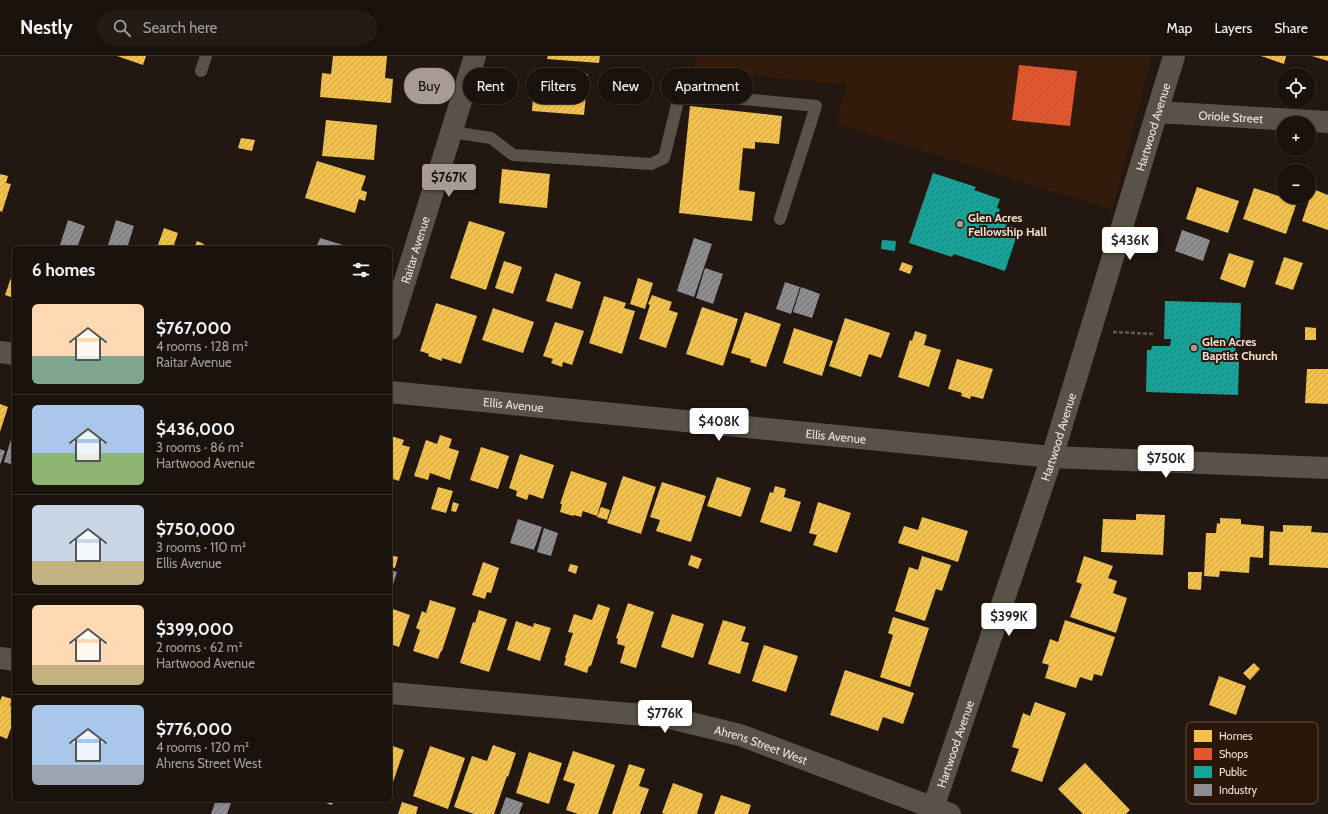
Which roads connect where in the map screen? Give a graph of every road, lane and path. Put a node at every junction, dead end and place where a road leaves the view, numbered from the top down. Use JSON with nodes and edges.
{"nodes":[{"id":1,"x":206,"y":56,"type":"edge"},
{"id":2,"x":475,"y":56,"type":"edge"},
{"id":3,"x":1173,"y":56,"type":"edge"},
{"id":4,"x":201,"y":71,"type":"dead end"},
{"id":5,"x":1157,"y":112,"type":"junction"},
{"id":6,"x":1328,"y":122,"type":"edge"},
{"id":7,"x":452,"y":132,"type":"junction"},
{"id":8,"x":780,"y":219,"type":"dead end"},
{"id":9,"x":392,"y":323,"type":"edge"},
{"id":10,"x":1090,"y":331,"type":"junction"},
{"id":11,"x":1155,"y":334,"type":"dead end"},
{"id":12,"x":0,"y":352,"type":"edge"},
{"id":13,"x":12,"y":354,"type":"edge"},
{"id":14,"x":392,"y":392,"type":"edge"},
{"id":15,"x":1052,"y":457,"type":"junction"},
{"id":16,"x":1328,"y":468,"type":"edge"},
{"id":17,"x":0,"y":658,"type":"edge"},
{"id":18,"x":12,"y":660,"type":"edge"},
{"id":19,"x":392,"y":693,"type":"edge"},
{"id":20,"x":938,"y":812,"type":"edge"}],
"edges":[{"from":1,"to":4,"type":"lane"},
{"from":2,"to":7,"type":"street","name":"Raitar Avenue"},
{"from":3,"to":5,"type":"street","name":"Hartwood Avenue"},
{"from":5,"to":6,"type":"street","name":"Oriole Street"},
{"from":5,"to":10,"type":"street","name":"Hartwood Avenue"},
{"from":7,"to":8,"type":"lane"},
{"from":7,"to":9,"type":"street","name":"Raitar Avenue"},
{"from":10,"to":11,"type":"path"},
{"from":10,"to":15,"type":"street","name":"Hartwood Avenue"},
{"from":12,"to":13,"type":"street"},
{"from":14,"to":15,"type":"street","name":"Ellis Avenue"},
{"from":15,"to":16,"type":"street","name":"Ellis Avenue"},
{"from":15,"to":20,"type":"street","name":"Hartwood Avenue"},
{"from":17,"to":18,"type":"street"},
{"from":19,"to":20,"type":"street","name":"Ahrens Street West"}]}
